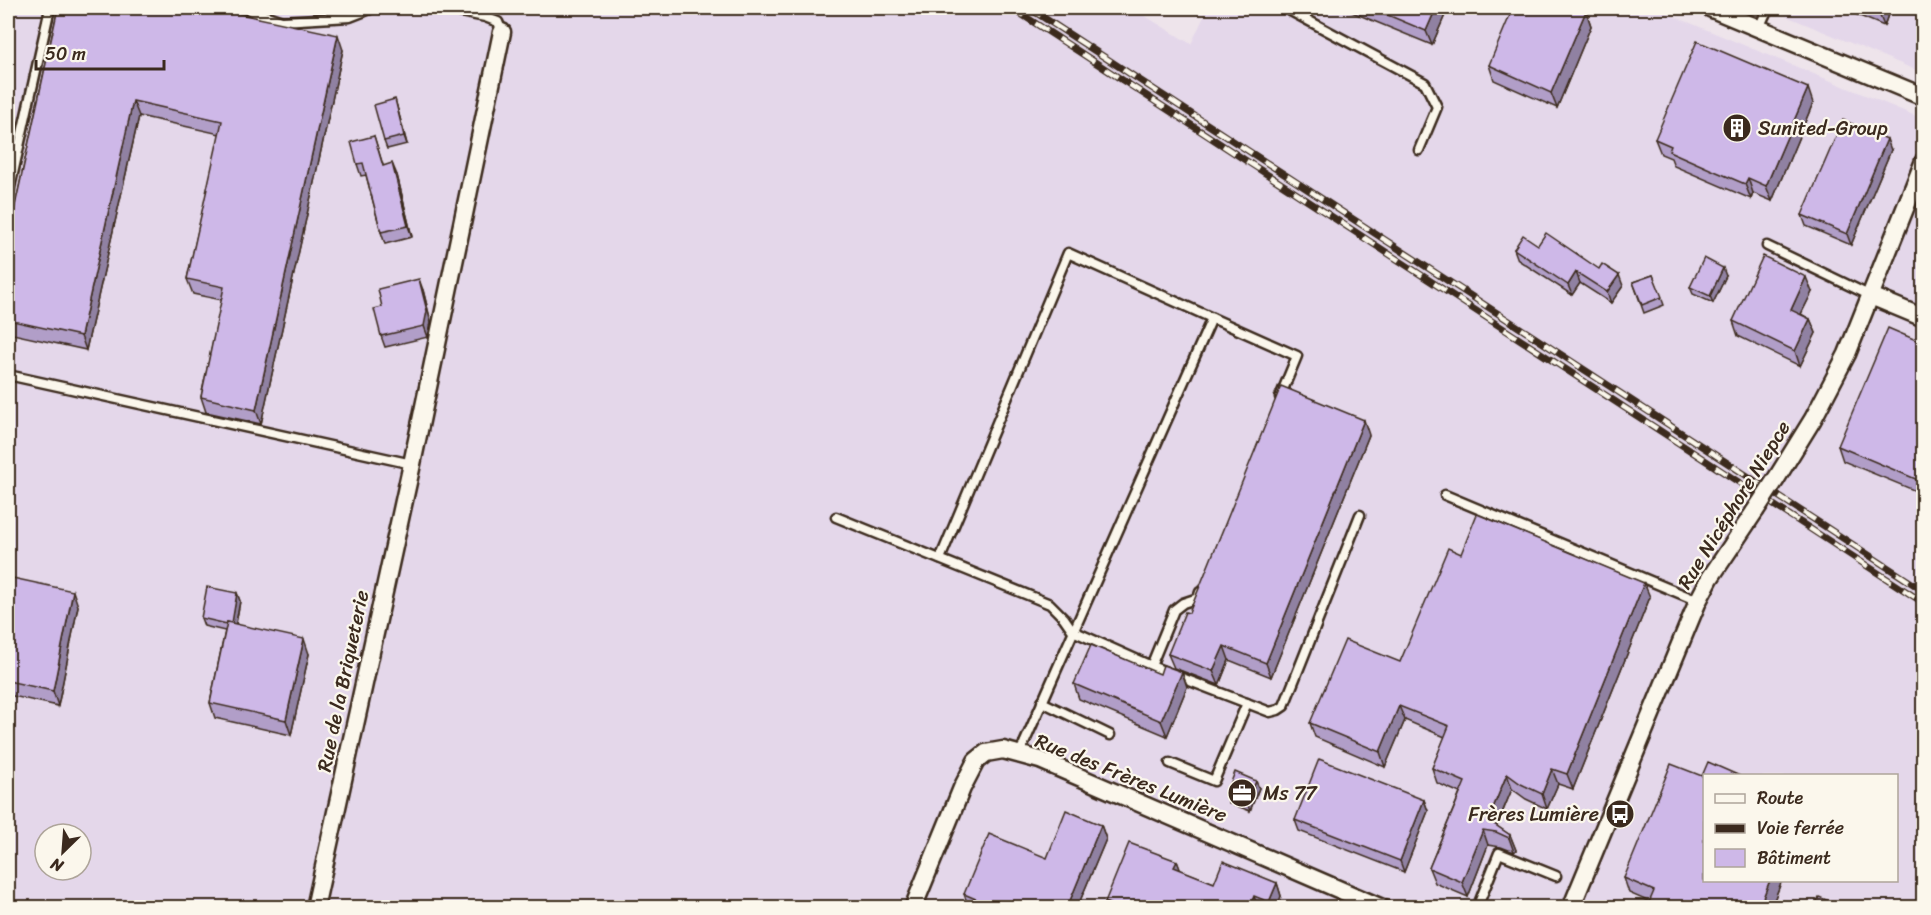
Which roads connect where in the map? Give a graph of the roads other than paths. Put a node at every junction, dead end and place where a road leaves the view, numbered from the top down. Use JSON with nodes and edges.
{"nodes":[{"id":1,"x":50,"y":8,"type":"edge"},
{"id":2,"x":248,"y":8,"type":"edge"},
{"id":3,"x":373,"y":8,"type":"edge"},
{"id":4,"x":440,"y":8,"type":"edge"},
{"id":5,"x":1286,"y":8,"type":"edge"},
{"id":6,"x":1710,"y":8,"type":"edge"},
{"id":7,"x":1768,"y":8,"type":"edge"},
{"id":8,"x":1760,"y":28,"type":"junction"},
{"id":9,"x":502,"y":32,"type":"joint"},
{"id":10,"x":1923,"y":97,"type":"edge"},
{"id":11,"x":1419,"y":150,"type":"dead end"},
{"id":12,"x":1923,"y":161,"type":"edge"},
{"id":13,"x":8,"y":196,"type":"edge"},
{"id":14,"x":1767,"y":246,"type":"dead end"},
{"id":15,"x":1871,"y":296,"type":"junction"},
{"id":16,"x":1212,"y":318,"type":"junction"},
{"id":17,"x":1923,"y":318,"type":"edge"},
{"id":18,"x":8,"y":375,"type":"edge"},
{"id":19,"x":1274,"y":411,"type":"edge"},
{"id":20,"x":412,"y":464,"type":"junction"},
{"id":21,"x":1445,"y":495,"type":"dead end"},
{"id":22,"x":1360,"y":515,"type":"dead end"},
{"id":23,"x":836,"y":517,"type":"dead end"},
{"id":24,"x":940,"y":559,"type":"junction"},
{"id":25,"x":1202,"y":586,"type":"edge"},
{"id":26,"x":1698,"y":601,"type":"junction"},
{"id":27,"x":1073,"y":632,"type":"junction"},
{"id":28,"x":1151,"y":666,"type":"junction"},
{"id":29,"x":1042,"y":702,"type":"junction"},
{"id":30,"x":1247,"y":703,"type":"junction"},
{"id":31,"x":1110,"y":735,"type":"dead end"},
{"id":32,"x":1019,"y":754,"type":"junction"},
{"id":33,"x":1170,"y":763,"type":"dead end"},
{"id":34,"x":1557,"y":876,"type":"dead end"},
{"id":35,"x":315,"y":908,"type":"edge"},
{"id":36,"x":913,"y":908,"type":"edge"},
{"id":37,"x":1382,"y":908,"type":"edge"},
{"id":38,"x":1477,"y":908,"type":"edge"},
{"id":39,"x":1571,"y":908,"type":"edge"}],
"edges":[{"from":1,"to":13,"type":"lane"},
{"from":2,"to":3,"type":"lane"},
{"from":4,"to":9,"type":"lane"},
{"from":5,"to":11,"type":"lane"},
{"from":6,"to":8,"type":"street"},
{"from":7,"to":8,"type":"lane"},
{"from":8,"to":10,"type":"street"},
{"from":9,"to":20,"type":"street","name":"Rue de la Briqueterie"},
{"from":12,"to":15,"type":"street","name":"Rue Nicéphore Niepce"},
{"from":14,"to":15,"type":"lane"},
{"from":15,"to":17,"type":"street"},
{"from":15,"to":26,"type":"street","name":"Rue Nicéphore Niepce","bridge":true},
{"from":16,"to":19,"type":"lane"},
{"from":16,"to":24,"type":"lane"},
{"from":16,"to":27,"type":"lane"},
{"from":18,"to":20,"type":"lane"},
{"from":20,"to":35,"type":"street","name":"Rue de la Briqueterie"},
{"from":21,"to":26,"type":"lane"},
{"from":22,"to":30,"type":"lane"},
{"from":23,"to":24,"type":"lane"},
{"from":24,"to":27,"type":"lane"},
{"from":25,"to":28,"type":"lane"},
{"from":26,"to":39,"type":"street","name":"Rue Nicéphore Niepce"},
{"from":27,"to":28,"type":"lane"},
{"from":27,"to":29,"type":"lane"},
{"from":28,"to":30,"type":"lane"},
{"from":29,"to":31,"type":"lane"},
{"from":29,"to":32,"type":"lane"},
{"from":30,"to":33,"type":"lane"},
{"from":32,"to":36,"type":"street","name":"Rue des Frères Lumière"},
{"from":32,"to":37,"type":"street","name":"Rue des Frères Lumière"},
{"from":34,"to":38,"type":"lane"}]}
